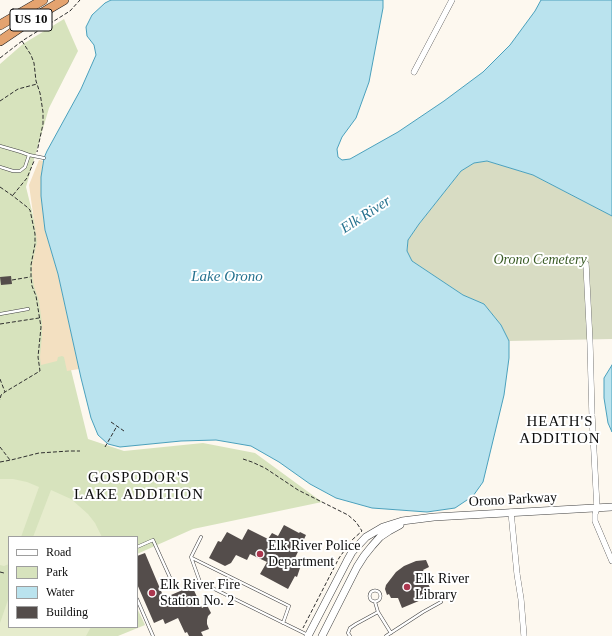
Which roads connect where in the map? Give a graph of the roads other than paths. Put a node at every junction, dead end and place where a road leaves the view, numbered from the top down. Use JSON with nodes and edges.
{"nodes":[{"id":1,"x":43,"y":0,"type":"edge"},
{"id":2,"x":64,"y":0,"type":"edge"},
{"id":3,"x":452,"y":0,"type":"edge"},
{"id":4,"x":0,"y":25,"type":"edge"},
{"id":5,"x":0,"y":41,"type":"edge"},
{"id":6,"x":414,"y":72,"type":"dead end"},
{"id":7,"x":0,"y":146,"type":"edge"},
{"id":8,"x":29,"y":155,"type":"junction"},
{"id":9,"x":44,"y":158,"type":"dead end"},
{"id":10,"x":0,"y":167,"type":"edge"},
{"id":11,"x":586,"y":264,"type":"dead end"},
{"id":12,"x":28,"y":309,"type":"dead end"},
{"id":13,"x":0,"y":314,"type":"edge"},
{"id":14,"x":612,"y":507,"type":"edge"},
{"id":15,"x":597,"y":508,"type":"junction"},
{"id":16,"x":511,"y":512,"type":"junction"},
{"id":17,"x":415,"y":519,"type":"junction"},
{"id":18,"x":201,"y":537,"type":"dead end"},
{"id":19,"x":138,"y":547,"type":"edge"},
{"id":20,"x":191,"y":557,"type":"junction"},
{"id":21,"x":612,"y":561,"type":"edge"},
{"id":22,"x":172,"y":582,"type":"dead end"},
{"id":23,"x":138,"y":600,"type":"edge"},
{"id":24,"x":376,"y":602,"type":"junction"},
{"id":25,"x":441,"y":602,"type":"dead end"},
{"id":26,"x":378,"y":612,"type":"junction"},
{"id":27,"x":283,"y":623,"type":"junction"},
{"id":28,"x":391,"y":633,"type":"junction"},
{"id":29,"x":153,"y":636,"type":"edge"},
{"id":30,"x":309,"y":636,"type":"edge"},
{"id":31,"x":322,"y":636,"type":"edge"},
{"id":32,"x":350,"y":636,"type":"edge"},
{"id":33,"x":386,"y":636,"type":"edge"},
{"id":34,"x":524,"y":636,"type":"edge"}],
"edges":[{"from":1,"to":4,"type":"highway","number":"US 10"},
{"from":2,"to":5,"type":"highway","number":"US 10"},
{"from":3,"to":6,"type":"street"},
{"from":7,"to":8,"type":"lane"},
{"from":8,"to":9,"type":"lane"},
{"from":8,"to":10,"type":"lane"},
{"from":11,"to":15,"type":"street"},
{"from":12,"to":13,"type":"lane"},
{"from":14,"to":15,"type":"street","name":"Orono Parkway"},
{"from":15,"to":16,"type":"street","name":"Orono Parkway"},
{"from":15,"to":21,"type":"street"},
{"from":16,"to":17,"type":"street","name":"Orono Parkway"},
{"from":16,"to":34,"type":"street"},
{"from":17,"to":30,"type":"street"},
{"from":17,"to":31,"type":"street"},
{"from":18,"to":20,"type":"lane"},
{"from":19,"to":22,"type":"lane"},
{"from":20,"to":27,"type":"lane"},
{"from":20,"to":27,"type":"lane"},
{"from":23,"to":29,"type":"lane"},
{"from":24,"to":24,"type":"lane"},
{"from":24,"to":26,"type":"lane"},
{"from":25,"to":28,"type":"lane"},
{"from":26,"to":28,"type":"lane"},
{"from":26,"to":32,"type":"lane"},
{"from":27,"to":30,"type":"lane"},
{"from":28,"to":33,"type":"lane"}]}
